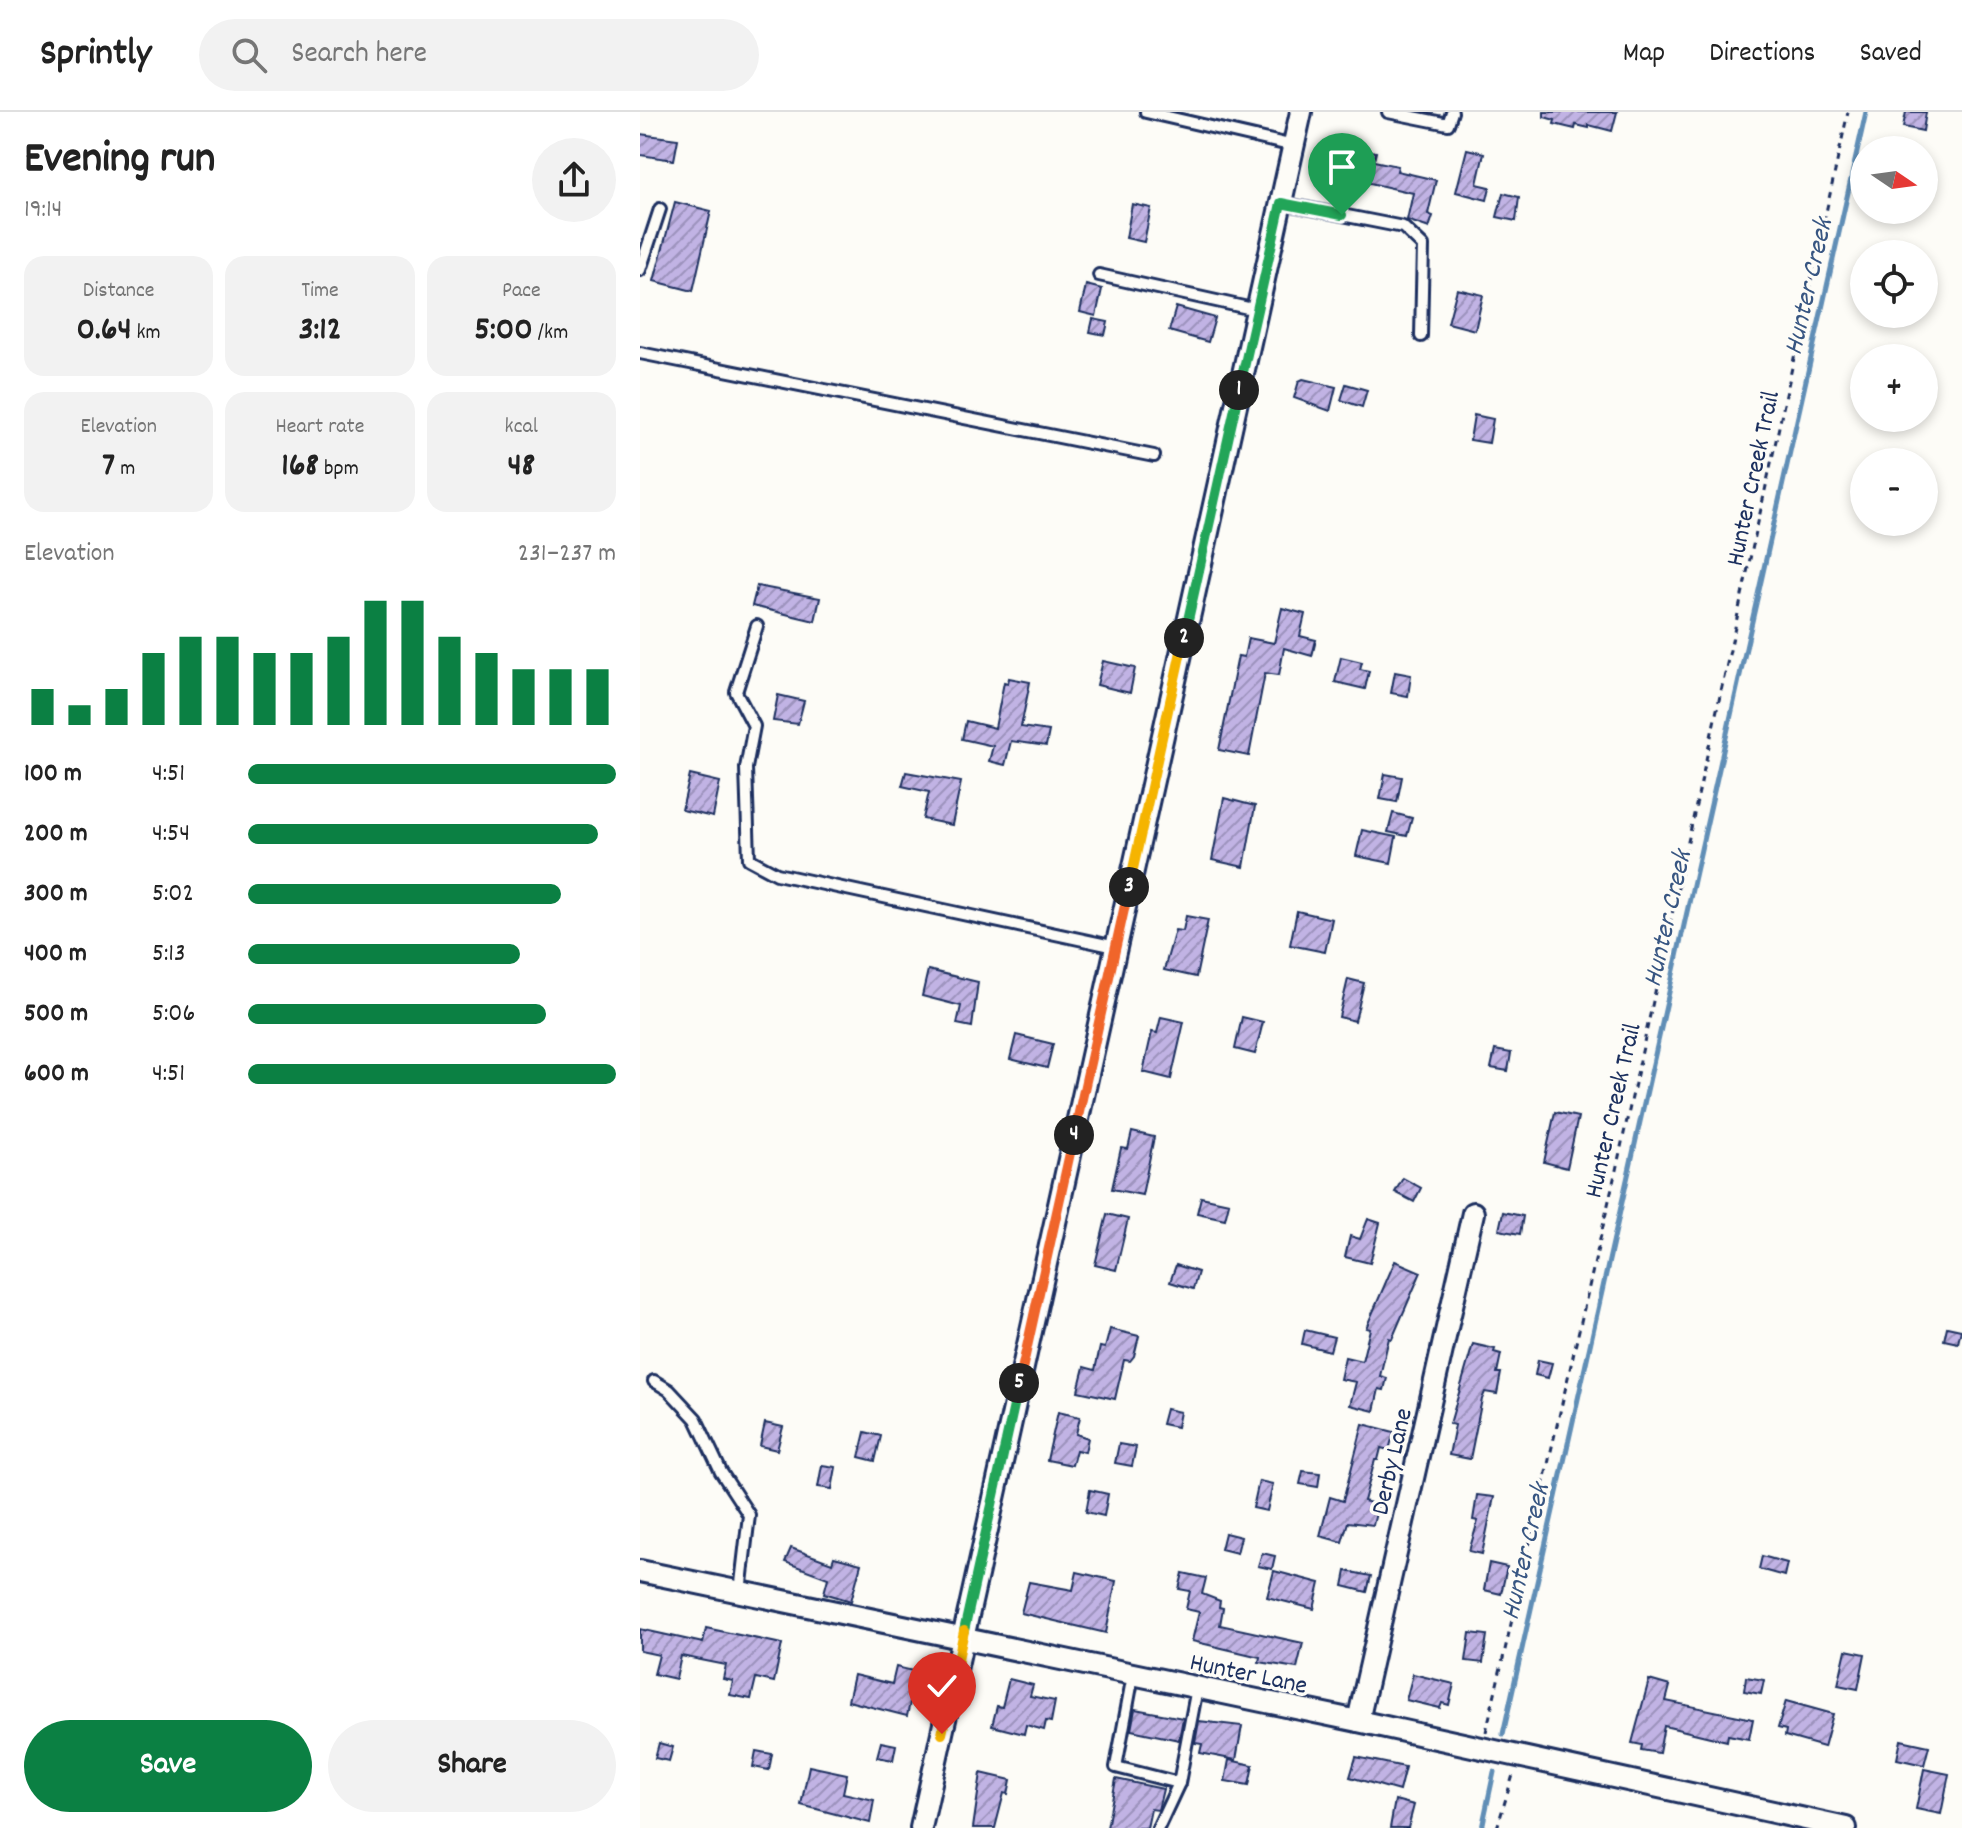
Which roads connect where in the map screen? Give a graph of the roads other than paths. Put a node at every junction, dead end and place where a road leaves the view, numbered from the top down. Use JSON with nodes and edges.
{"nodes":[{"id":1,"x":1146,"y":112,"type":"edge"},
{"id":2,"x":1301,"y":112,"type":"edge"},
{"id":3,"x":1388,"y":112,"type":"edge"},
{"id":4,"x":1452,"y":112,"type":"edge"},
{"id":5,"x":1294,"y":146,"type":"junction"},
{"id":6,"x":1281,"y":203,"type":"junction"},
{"id":7,"x":660,"y":209,"type":"dead end"},
{"id":8,"x":640,"y":270,"type":"edge"},
{"id":9,"x":1099,"y":275,"type":"dead end"},
{"id":10,"x":1257,"y":310,"type":"junction"},
{"id":11,"x":1421,"y":336,"type":"dead end"},
{"id":12,"x":640,"y":353,"type":"edge"},
{"id":13,"x":1154,"y":456,"type":"dead end"},
{"id":14,"x":757,"y":626,"type":"dead end"},
{"id":15,"x":1116,"y":947,"type":"junction"},
{"id":16,"x":1473,"y":1213,"type":"dead end"},
{"id":17,"x":654,"y":1381,"type":"dead end"},
{"id":18,"x":640,"y":1571,"type":"edge"},
{"id":19,"x":740,"y":1592,"type":"junction"},
{"id":20,"x":962,"y":1639,"type":"junction"},
{"id":21,"x":1133,"y":1675,"type":"junction"},
{"id":22,"x":1197,"y":1688,"type":"junction"},
{"id":23,"x":1358,"y":1721,"type":"junction"},
{"id":24,"x":1179,"y":1783,"type":"junction"},
{"id":25,"x":921,"y":1828,"type":"edge"},
{"id":26,"x":1158,"y":1828,"type":"edge"},
{"id":27,"x":1846,"y":1828,"type":"edge"}],
"edges":[{"from":1,"to":5,"type":"lane"},
{"from":2,"to":5,"type":"street"},
{"from":3,"to":4,"type":"lane"},
{"from":5,"to":6,"type":"street"},
{"from":6,"to":10,"type":"street"},
{"from":6,"to":11,"type":"lane"},
{"from":7,"to":8,"type":"lane"},
{"from":9,"to":10,"type":"lane"},
{"from":10,"to":15,"type":"street"},
{"from":12,"to":13,"type":"lane"},
{"from":14,"to":15,"type":"lane"},
{"from":15,"to":20,"type":"street"},
{"from":16,"to":23,"type":"street","name":"Derby Lane"},
{"from":17,"to":19,"type":"lane"},
{"from":18,"to":19,"type":"street","name":"Hunter Lane"},
{"from":19,"to":20,"type":"street","name":"Hunter Lane"},
{"from":20,"to":21,"type":"street","name":"Hunter Lane"},
{"from":20,"to":25,"type":"street"},
{"from":21,"to":22,"type":"street","name":"Hunter Lane"},
{"from":21,"to":24,"type":"lane"},
{"from":22,"to":23,"type":"street","name":"Hunter Lane"},
{"from":22,"to":24,"type":"lane"},
{"from":23,"to":27,"type":"street","name":"Hunter Lane"},
{"from":24,"to":26,"type":"lane"}]}
